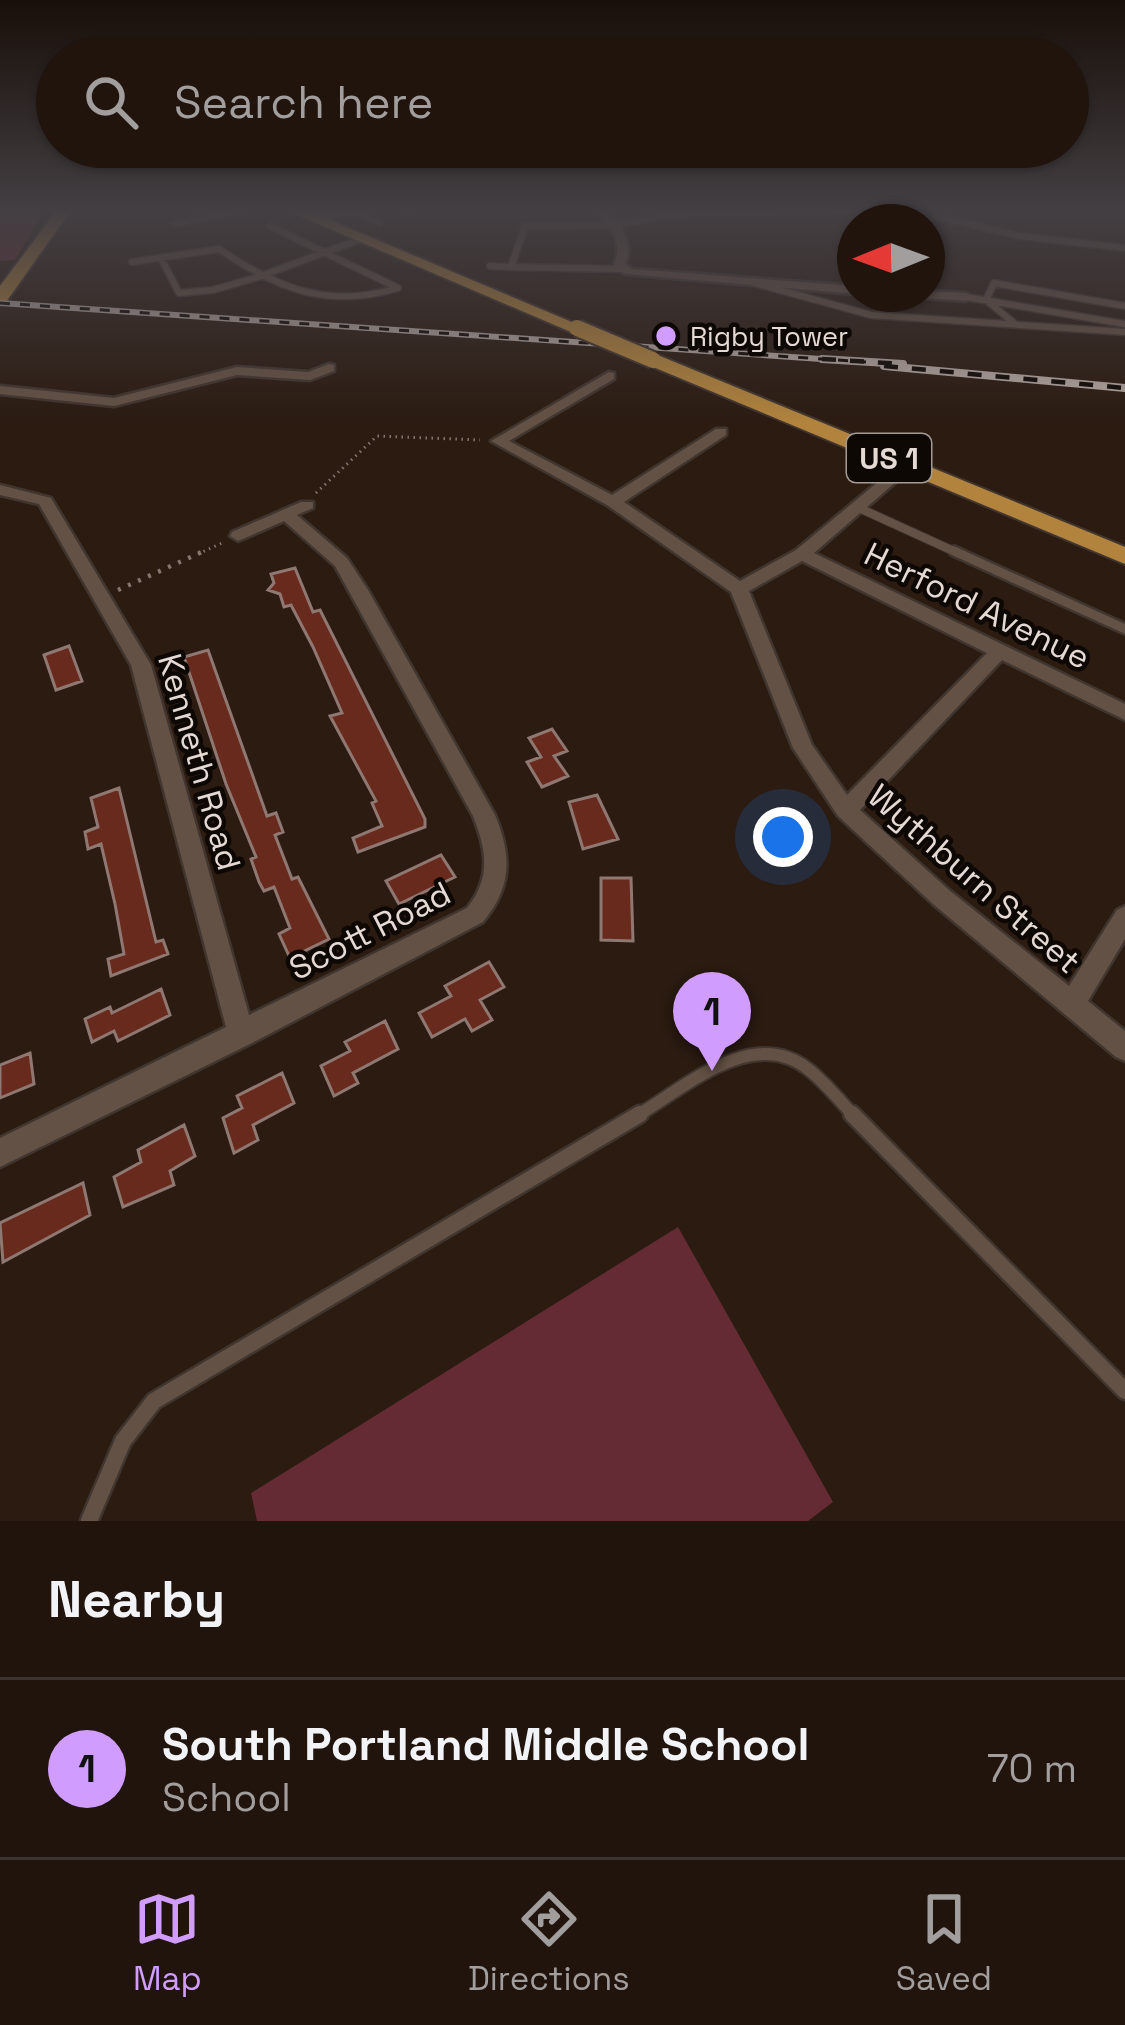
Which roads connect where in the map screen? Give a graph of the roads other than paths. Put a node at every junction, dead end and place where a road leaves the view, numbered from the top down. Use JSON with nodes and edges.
{"nodes":[{"id":1,"x":173,"y":281,"type":"edge"},
{"id":2,"x":244,"y":281,"type":"edge"},
{"id":3,"x":266,"y":281,"type":"edge"},
{"id":4,"x":384,"y":281,"type":"edge"},
{"id":5,"x":463,"y":281,"type":"edge"},
{"id":6,"x":735,"y":281,"type":"edge"},
{"id":7,"x":751,"y":282,"type":"junction"},
{"id":8,"x":837,"y":289,"type":"edge"},
{"id":9,"x":945,"y":296,"type":"edge"},
{"id":10,"x":966,"y":297,"type":"joint"},
{"id":11,"x":986,"y":300,"type":"junction"},
{"id":12,"x":1125,"y":306,"type":"edge"},
{"id":13,"x":1017,"y":325,"type":"junction"},
{"id":14,"x":1125,"y":328,"type":"edge"},
{"id":15,"x":329,"y":368,"type":"dead end"},
{"id":16,"x":609,"y":376,"type":"dead end"},
{"id":17,"x":0,"y":390,"type":"edge"},
{"id":18,"x":721,"y":432,"type":"dead end"},
{"id":19,"x":907,"y":466,"type":"junction"},
{"id":20,"x":0,"y":490,"type":"edge"},
{"id":21,"x":613,"y":502,"type":"junction"},
{"id":22,"x":857,"y":508,"type":"junction"},
{"id":23,"x":238,"y":536,"type":"road end"},
{"id":24,"x":802,"y":554,"type":"junction"},
{"id":25,"x":1125,"y":556,"type":"edge"},
{"id":26,"x":740,"y":589,"type":"junction"},
{"id":27,"x":1125,"y":629,"type":"edge"},
{"id":28,"x":1000,"y":651,"type":"junction"},
{"id":29,"x":1125,"y":712,"type":"edge"},
{"id":30,"x":846,"y":811,"type":"junction"},
{"id":31,"x":1125,"y":916,"type":"edge"},
{"id":32,"x":1072,"y":1004,"type":"junction"},
{"id":33,"x":241,"y":1035,"type":"junction"},
{"id":34,"x":1125,"y":1048,"type":"edge"},
{"id":35,"x":0,"y":1154,"type":"edge"},
{"id":36,"x":1125,"y":1391,"type":"edge"},
{"id":37,"x":89,"y":1521,"type":"edge"}],
"edges":[{"from":1,"to":2,"type":"lane"},
{"from":3,"to":4,"type":"lane"},
{"from":5,"to":19,"type":"main road","number":"US 1","bridge":true},
{"from":6,"to":7,"type":"street"},
{"from":7,"to":8,"type":"street"},
{"from":7,"to":13,"type":"lane"},
{"from":9,"to":10,"type":"street"},
{"from":10,"to":11,"type":"lane"},
{"from":11,"to":12,"type":"lane"},
{"from":11,"to":13,"type":"lane"},
{"from":11,"to":14,"type":"lane"},
{"from":13,"to":14,"type":"lane"},
{"from":15,"to":17,"type":"street"},
{"from":16,"to":21,"type":"street"},
{"from":18,"to":21,"type":"street"},
{"from":19,"to":22,"type":"street"},
{"from":19,"to":25,"type":"main road","number":"US 1"},
{"from":20,"to":33,"type":"street","name":"Kenneth Road"},
{"from":21,"to":26,"type":"street"},
{"from":22,"to":24,"type":"street"},
{"from":22,"to":27,"type":"lane"},
{"from":23,"to":33,"type":"street","name":"Scott Road"},
{"from":24,"to":26,"type":"street"},
{"from":24,"to":28,"type":"street","name":"Herford Avenue"},
{"from":26,"to":30,"type":"street","name":"Wythburn Street"},
{"from":28,"to":29,"type":"street","name":"Herford Avenue"},
{"from":28,"to":30,"type":"street"},
{"from":30,"to":32,"type":"street","name":"Wythburn Street"},
{"from":31,"to":32,"type":"street"},
{"from":32,"to":34,"type":"street","name":"Wythburn Street"},
{"from":33,"to":35,"type":"street","name":"Scott Road"},
{"from":36,"to":37,"type":"lane"}]}
